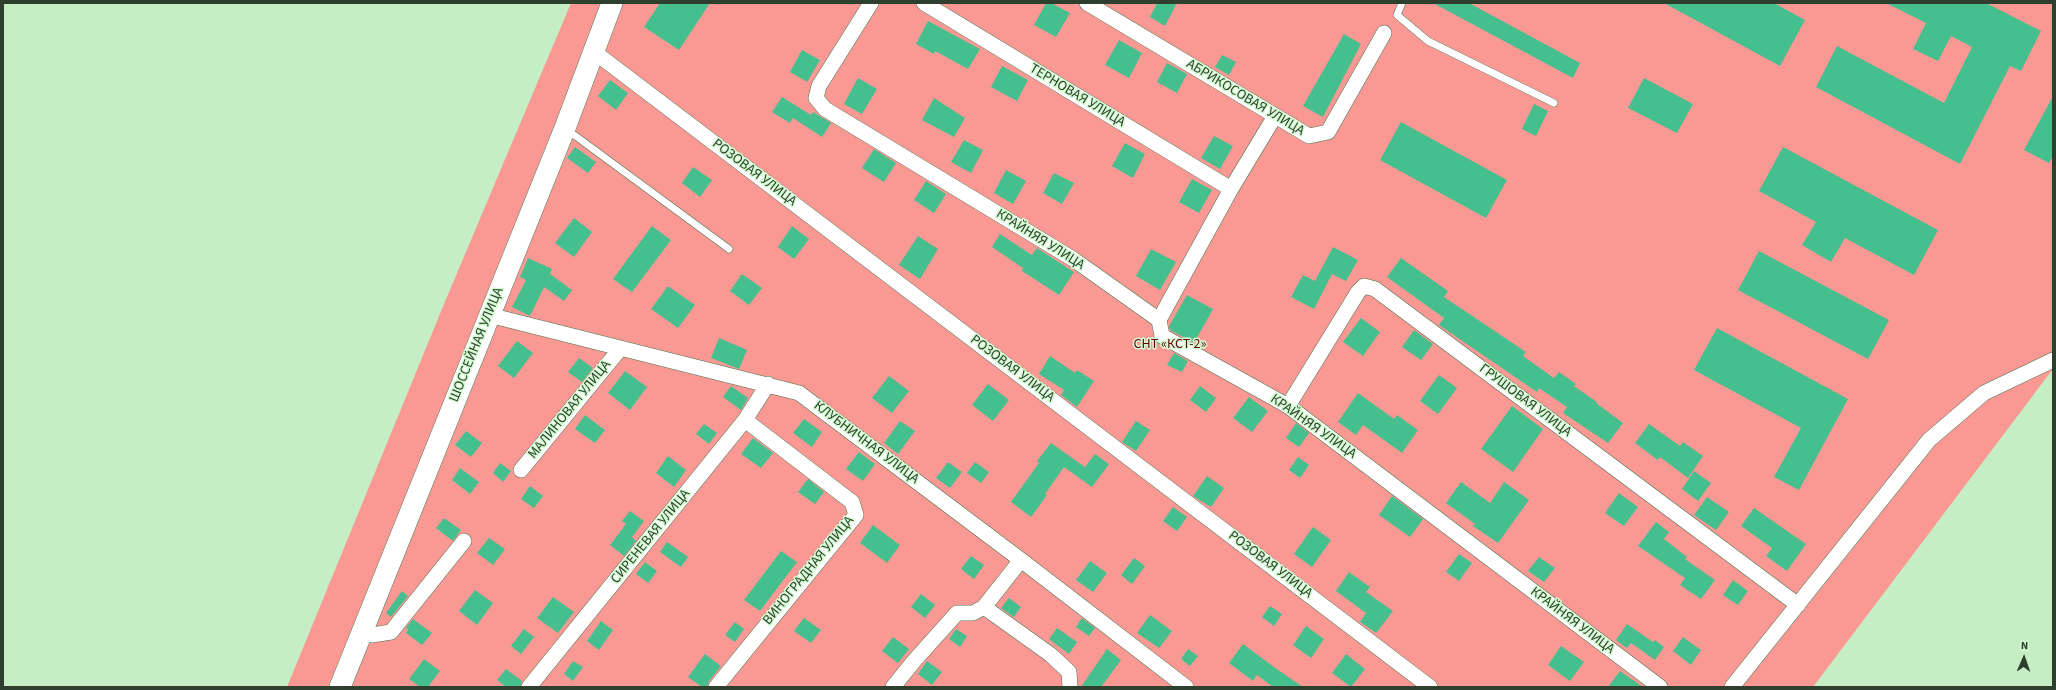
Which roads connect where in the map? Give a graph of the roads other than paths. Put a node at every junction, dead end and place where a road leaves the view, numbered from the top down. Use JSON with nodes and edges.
{"nodes":[{"id":1,"x":612,"y":3,"type":"edge"},
{"id":2,"x":871,"y":3,"type":"edge"},
{"id":3,"x":924,"y":3,"type":"edge"},
{"id":4,"x":1087,"y":3,"type":"edge"},
{"id":5,"x":1402,"y":3,"type":"edge"},
{"id":6,"x":1384,"y":33,"type":"dead end"},
{"id":7,"x":593,"y":51,"type":"junction"},
{"id":8,"x":1554,"y":103,"type":"dead end"},
{"id":9,"x":1275,"y":116,"type":"junction"},
{"id":10,"x":565,"y":128,"type":"junction"},
{"id":11,"x":1231,"y":189,"type":"junction"},
{"id":12,"x":729,"y":249,"type":"dead end"},
{"id":13,"x":489,"y":315,"type":"junction"},
{"id":14,"x":1159,"y":320,"type":"junction"},
{"id":15,"x":620,"y":349,"type":"junction"},
{"id":16,"x":2053,"y":360,"type":"edge"},
{"id":17,"x":768,"y":384,"type":"junction"},
{"id":18,"x":1288,"y":406,"type":"junction"},
{"id":19,"x":745,"y":420,"type":"junction"},
{"id":20,"x":521,"y":470,"type":"dead end"},
{"id":21,"x":464,"y":542,"type":"dead end"},
{"id":22,"x":1021,"y":560,"type":"junction"},
{"id":23,"x":1798,"y":605,"type":"junction"},
{"id":24,"x":984,"y":607,"type":"junction"},
{"id":25,"x":362,"y":633,"type":"junction"},
{"id":26,"x":1171,"y":682,"type":"edge"},
{"id":27,"x":340,"y":687,"type":"edge"},
{"id":28,"x":529,"y":687,"type":"edge"},
{"id":29,"x":716,"y":687,"type":"edge"},
{"id":30,"x":893,"y":687,"type":"edge"},
{"id":31,"x":1070,"y":687,"type":"edge"},
{"id":32,"x":1186,"y":687,"type":"edge"},
{"id":33,"x":1430,"y":687,"type":"edge"},
{"id":34,"x":1660,"y":687,"type":"edge"},
{"id":35,"x":1732,"y":687,"type":"edge"}],
"edges":[{"from":1,"to":7,"type":"street","name":"ШОССЕЙНАЯ УЛИЦА"},
{"from":2,"to":14,"type":"street","name":"КРАЙНЯЯ УЛИЦА"},
{"from":3,"to":11,"type":"street","name":"ТЕРНОВАЯ УЛИЦА"},
{"from":4,"to":9,"type":"street","name":"АБРИКОСОВАЯ УЛИЦА"},
{"from":5,"to":8,"type":"lane"},
{"from":6,"to":9,"type":"street","name":"АБРИКОСОВАЯ УЛИЦА"},
{"from":7,"to":10,"type":"street","name":"ШОССЕЙНАЯ УЛИЦА"},
{"from":7,"to":33,"type":"street","name":"РОЗОВАЯ УЛИЦА"},
{"from":9,"to":11,"type":"street"},
{"from":10,"to":12,"type":"lane"},
{"from":10,"to":13,"type":"street","name":"ШОССЕЙНАЯ УЛИЦА"},
{"from":11,"to":14,"type":"street"},
{"from":13,"to":15,"type":"street","name":"КЛУБНИЧНАЯ УЛИЦА"},
{"from":13,"to":25,"type":"street","name":"ШОССЕЙНАЯ УЛИЦА"},
{"from":14,"to":18,"type":"street","name":"КРАЙНЯЯ УЛИЦА"},
{"from":15,"to":17,"type":"street","name":"КЛУБНИЧНАЯ УЛИЦА"},
{"from":15,"to":20,"type":"street","name":"МАЛИНОВАЯ УЛИЦА"},
{"from":16,"to":23,"type":"street"},
{"from":17,"to":19,"type":"street","name":"СИРЕНЕВАЯ УЛИЦА"},
{"from":17,"to":22,"type":"street","name":"КЛУБНИЧНАЯ УЛИЦА"},
{"from":18,"to":23,"type":"street","name":"ГРУШОВАЯ УЛИЦА"},
{"from":18,"to":34,"type":"street","name":"КРАЙНЯЯ УЛИЦА"},
{"from":19,"to":28,"type":"street","name":"СИРЕНЕВАЯ УЛИЦА"},
{"from":19,"to":29,"type":"street","name":"ВИНОГРАДНАЯ УЛИЦА"},
{"from":21,"to":25,"type":"street"},
{"from":22,"to":24,"type":"street"},
{"from":22,"to":26,"type":"street","name":"КЛУБНИЧНАЯ УЛИЦА"},
{"from":23,"to":35,"type":"street"},
{"from":24,"to":30,"type":"street"},
{"from":24,"to":31,"type":"street"},
{"from":25,"to":27,"type":"street","name":"ШОССЕЙНАЯ УЛИЦА"},
{"from":26,"to":32,"type":"street","name":"КЛУБНИЧНАЯ УЛИЦА"}]}
